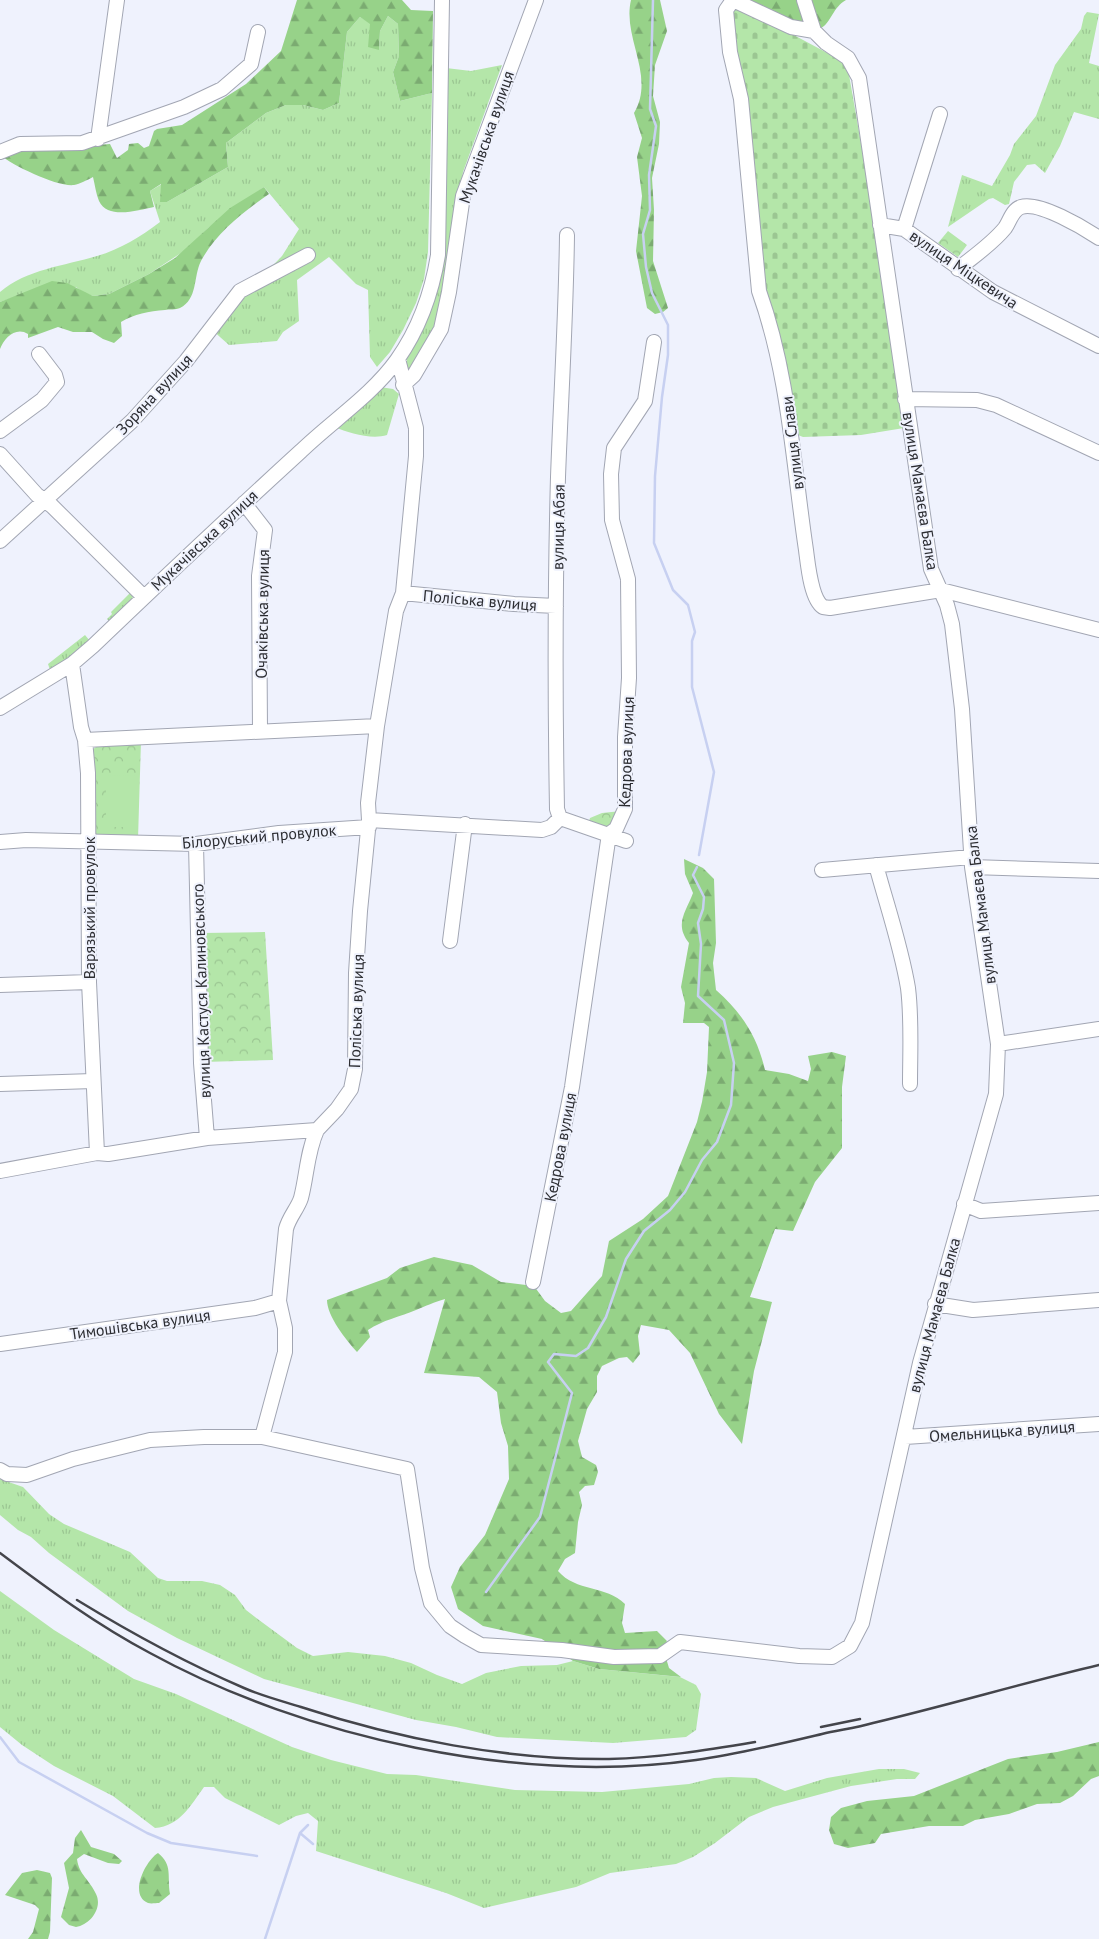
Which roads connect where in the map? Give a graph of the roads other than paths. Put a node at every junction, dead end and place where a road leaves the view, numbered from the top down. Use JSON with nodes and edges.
{"nodes":[{"id":1,"x":117,"y":0,"type":"edge"},
{"id":2,"x":442,"y":0,"type":"edge"},
{"id":3,"x":536,"y":0,"type":"edge"},
{"id":4,"x":733,"y":0,"type":"edge"},
{"id":5,"x":804,"y":0,"type":"edge"},
{"id":6,"x":814,"y":31,"type":"junction"},
{"id":7,"x":258,"y":32,"type":"dead end"},
{"id":8,"x":940,"y":114,"type":"dead end"},
{"id":9,"x":98,"y":139,"type":"junction"},
{"id":10,"x":0,"y":152,"type":"edge"},
{"id":11,"x":880,"y":225,"type":"junction"},
{"id":12,"x":904,"y":229,"type":"junction"},
{"id":13,"x":567,"y":235,"type":"dead end"},
{"id":14,"x":1099,"y":238,"type":"edge"},
{"id":15,"x":308,"y":255,"type":"dead end"},
{"id":16,"x":958,"y":269,"type":"junction"},
{"id":17,"x":654,"y":342,"type":"dead end"},
{"id":18,"x":1099,"y":346,"type":"edge"},
{"id":19,"x":39,"y":354,"type":"dead end"},
{"id":20,"x":398,"y":359,"type":"junction"},
{"id":21,"x":403,"y":385,"type":"junction"},
{"id":22,"x":906,"y":399,"type":"junction"},
{"id":23,"x":0,"y":431,"type":"edge"},
{"id":24,"x":1099,"y":453,"type":"edge"},
{"id":25,"x":0,"y":454,"type":"edge"},
{"id":26,"x":44,"y":500,"type":"junction"},
{"id":27,"x":244,"y":503,"type":"junction"},
{"id":28,"x":0,"y":541,"type":"edge"},
{"id":29,"x":940,"y":590,"type":"junction"},
{"id":30,"x":403,"y":593,"type":"junction"},
{"id":31,"x":144,"y":597,"type":"junction"},
{"id":32,"x":556,"y":606,"type":"junction"},
{"id":33,"x":1099,"y":630,"type":"edge"},
{"id":34,"x":72,"y":664,"type":"junction"},
{"id":35,"x":0,"y":708,"type":"edge"},
{"id":36,"x":376,"y":726,"type":"junction"},
{"id":37,"x":260,"y":731,"type":"junction"},
{"id":38,"x":85,"y":740,"type":"junction"},
{"id":39,"x":560,"y":818,"type":"junction"},
{"id":40,"x":369,"y":823,"type":"junction"},
{"id":41,"x":465,"y":824,"type":"junction"},
{"id":42,"x":609,"y":834,"type":"junction"},
{"id":43,"x":626,"y":841,"type":"dead end"},
{"id":44,"x":0,"y":842,"type":"edge"},
{"id":45,"x":87,"y":842,"type":"junction"},
{"id":46,"x":196,"y":844,"type":"junction"},
{"id":47,"x":972,"y":862,"type":"junction"},
{"id":48,"x":876,"y":865,"type":"junction"},
{"id":49,"x":822,"y":870,"type":"dead end"},
{"id":50,"x":1099,"y":871,"type":"edge"},
{"id":51,"x":450,"y":941,"type":"dead end"},
{"id":52,"x":89,"y":982,"type":"junction"},
{"id":53,"x":0,"y":985,"type":"edge"},
{"id":54,"x":1099,"y":1029,"type":"edge"},
{"id":55,"x":998,"y":1044,"type":"junction"},
{"id":56,"x":93,"y":1081,"type":"junction"},
{"id":57,"x":0,"y":1084,"type":"edge"},
{"id":58,"x":910,"y":1084,"type":"dead end"},
{"id":59,"x":317,"y":1130,"type":"junction"},
{"id":60,"x":207,"y":1138,"type":"junction"},
{"id":61,"x":97,"y":1153,"type":"junction"},
{"id":62,"x":0,"y":1171,"type":"edge"},
{"id":63,"x":1099,"y":1203,"type":"edge"},
{"id":64,"x":964,"y":1204,"type":"junction"},
{"id":65,"x":533,"y":1282,"type":"dead end"},
{"id":66,"x":1099,"y":1300,"type":"edge"},
{"id":67,"x":279,"y":1301,"type":"junction"},
{"id":68,"x":936,"y":1304,"type":"junction"},
{"id":69,"x":0,"y":1344,"type":"edge"},
{"id":70,"x":1099,"y":1424,"type":"edge"},
{"id":71,"x":262,"y":1437,"type":"junction"},
{"id":72,"x":905,"y":1437,"type":"junction"},
{"id":73,"x":0,"y":1470,"type":"edge"}],
"edges":[{"from":1,"to":9,"type":"street"},
{"from":2,"to":20,"type":"street","name":"Мукачівська вулиця"},
{"from":3,"to":21,"type":"street","name":"Мукачівська вулиця"},
{"from":4,"to":6,"type":"street","name":"вулиця Слави"},
{"from":4,"to":29,"type":"street","name":"вулиця Слави"},
{"from":5,"to":6,"type":"street"},
{"from":6,"to":11,"type":"street","name":"вулиця Мамаєва Балка"},
{"from":7,"to":9,"type":"street"},
{"from":8,"to":12,"type":"street"},
{"from":9,"to":10,"type":"street"},
{"from":11,"to":12,"type":"street","name":"вулиця Міцкевича"},
{"from":11,"to":22,"type":"street","name":"вулиця Мамаєва Балка"},
{"from":12,"to":16,"type":"street","name":"вулиця Міцкевича"},
{"from":13,"to":32,"type":"street","name":"вулиця Абая"},
{"from":14,"to":16,"type":"street"},
{"from":15,"to":26,"type":"street","name":"Зоряна вулиця"},
{"from":16,"to":18,"type":"street","name":"вулиця Міцкевича"},
{"from":17,"to":42,"type":"street","name":"Кедрова вулиця"},
{"from":19,"to":23,"type":"street"},
{"from":20,"to":21,"type":"street"},
{"from":20,"to":27,"type":"street","name":"Мукачівська вулиця"},
{"from":21,"to":30,"type":"street","name":"Поліська вулиця"},
{"from":22,"to":24,"type":"street"},
{"from":22,"to":29,"type":"street","name":"вулиця Мамаєва Балка"},
{"from":25,"to":26,"type":"street"},
{"from":26,"to":28,"type":"street","name":"Зоряна вулиця"},
{"from":26,"to":31,"type":"street"},
{"from":27,"to":31,"type":"street","name":"Мукачівська вулиця"},
{"from":27,"to":37,"type":"street","name":"Очаківська вулиця"},
{"from":29,"to":33,"type":"street","name":"вулиця Слави"},
{"from":29,"to":47,"type":"street","name":"вулиця Мамаєва Балка"},
{"from":30,"to":32,"type":"street","name":"Поліська вулиця"},
{"from":30,"to":36,"type":"street","name":"Поліська вулиця"},
{"from":31,"to":34,"type":"street","name":"Мукачівська вулиця"},
{"from":32,"to":39,"type":"street","name":"вулиця Абая"},
{"from":34,"to":35,"type":"street","name":"Мукачівська вулиця"},
{"from":34,"to":38,"type":"street","name":"Варязький провулок"},
{"from":36,"to":37,"type":"street"},
{"from":36,"to":40,"type":"street","name":"Поліська вулиця"},
{"from":37,"to":38,"type":"street"},
{"from":38,"to":45,"type":"street","name":"Варязький провулок"},
{"from":39,"to":41,"type":"street","name":"Білоруський провулок"},
{"from":39,"to":42,"type":"street"},
{"from":40,"to":41,"type":"street","name":"Білоруський провулок"},
{"from":40,"to":46,"type":"street","name":"Білоруський провулок"},
{"from":40,"to":59,"type":"street","name":"Поліська вулиця"},
{"from":41,"to":51,"type":"street"},
{"from":42,"to":43,"type":"street"},
{"from":42,"to":65,"type":"street","name":"Кедрова вулиця"},
{"from":44,"to":45,"type":"street","name":"Білоруський провулок"},
{"from":45,"to":46,"type":"street","name":"Білоруський провулок"},
{"from":45,"to":52,"type":"street","name":"Варязький провулок"},
{"from":46,"to":60,"type":"street","name":"вулиця Кастуся Калиновського"},
{"from":47,"to":48,"type":"street"},
{"from":47,"to":50,"type":"street"},
{"from":47,"to":55,"type":"street","name":"вулиця Мамаєва Балка"},
{"from":48,"to":49,"type":"street"},
{"from":48,"to":58,"type":"street"},
{"from":52,"to":53,"type":"street"},
{"from":52,"to":56,"type":"street","name":"Варязький провулок"},
{"from":54,"to":55,"type":"street"},
{"from":55,"to":64,"type":"street","name":"вулиця Мамаєва Балка"},
{"from":56,"to":57,"type":"street"},
{"from":56,"to":61,"type":"street","name":"Варязький провулок"},
{"from":59,"to":60,"type":"street"},
{"from":59,"to":67,"type":"street"},
{"from":60,"to":61,"type":"street"},
{"from":61,"to":62,"type":"street"},
{"from":63,"to":64,"type":"street"},
{"from":64,"to":68,"type":"street","name":"вулиця Мамаєва Балка"},
{"from":66,"to":68,"type":"street"},
{"from":67,"to":69,"type":"street","name":"Тимошівська вулиця"},
{"from":67,"to":71,"type":"street"},
{"from":68,"to":72,"type":"street","name":"вулиця Мамаєва Балка"},
{"from":70,"to":72,"type":"street","name":"Омельницька вулиця"},
{"from":71,"to":72,"type":"street","name":"вулиця Мамаєва Балка"},
{"from":71,"to":73,"type":"street"}]}
